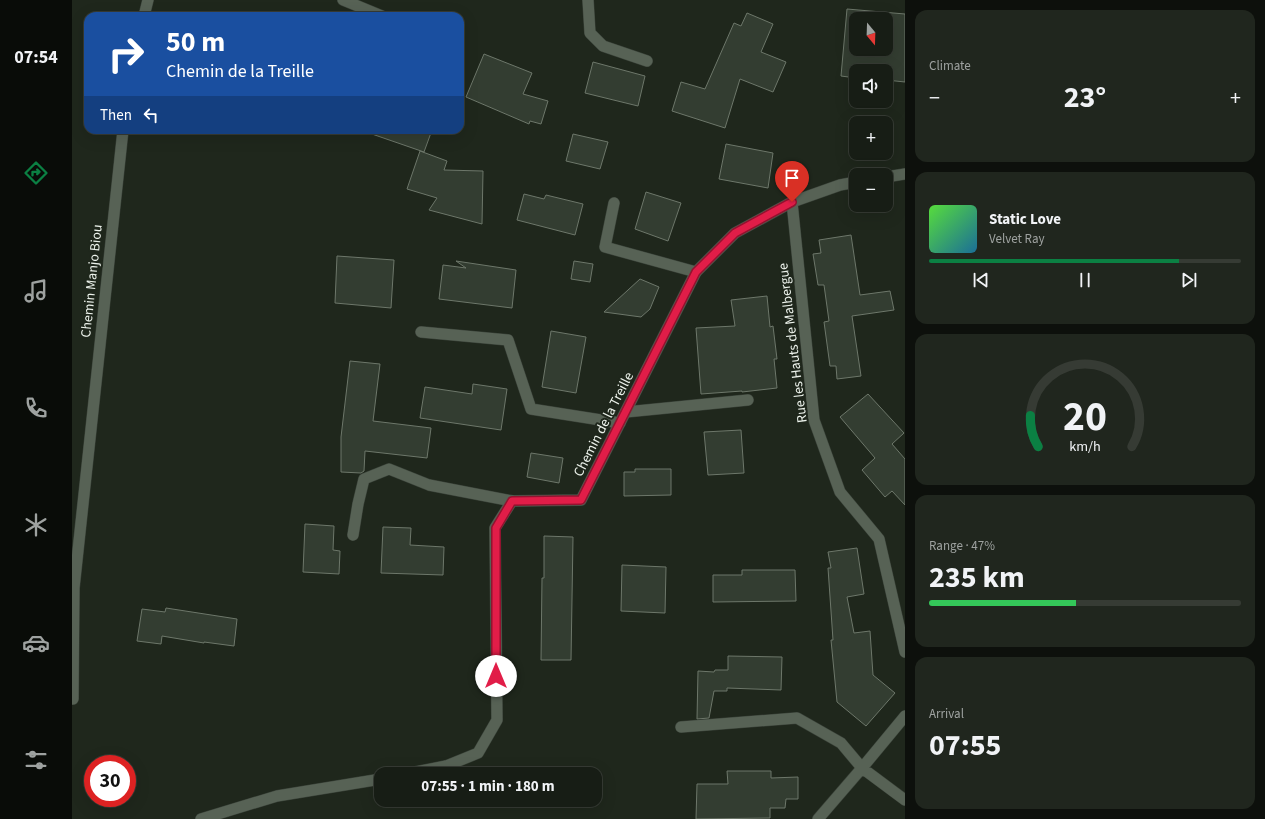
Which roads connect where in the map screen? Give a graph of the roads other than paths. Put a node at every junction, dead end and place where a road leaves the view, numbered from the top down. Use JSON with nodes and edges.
{"nodes":[{"id":1,"x":148,"y":0,"type":"edge"},
{"id":2,"x":343,"y":0,"type":"edge"},
{"id":3,"x":588,"y":0,"type":"edge"},
{"id":4,"x":145,"y":12,"type":"edge"},
{"id":5,"x":372,"y":12,"type":"edge"},
{"id":6,"x":647,"y":60,"type":"dead end"},
{"id":7,"x":123,"y":134,"type":"edge"},
{"id":8,"x":905,"y":174,"type":"edge"},
{"id":9,"x":893,"y":176,"type":"edge"},
{"id":10,"x":849,"y":183,"type":"edge"},
{"id":11,"x":792,"y":202,"type":"junction"},
{"id":12,"x":614,"y":204,"type":"dead end"},
{"id":13,"x":696,"y":272,"type":"junction"},
{"id":14,"x":421,"y":332,"type":"dead end"},
{"id":15,"x":748,"y":400,"type":"dead end"},
{"id":16,"x":626,"y":412,"type":"junction"},
{"id":17,"x":620,"y":423,"type":"junction"},
{"id":18,"x":512,"y":501,"type":"junction"},
{"id":19,"x":353,"y":535,"type":"dead end"},
{"id":20,"x":905,"y":652,"type":"edge"},
{"id":21,"x":73,"y":699,"type":"dead end"},
{"id":22,"x":905,"y":716,"type":"edge"},
{"id":23,"x":681,"y":727,"type":"dead end"},
{"id":24,"x":441,"y":767,"type":"edge"},
{"id":25,"x":862,"y":768,"type":"junction"},
{"id":26,"x":374,"y":780,"type":"edge"},
{"id":27,"x":905,"y":800,"type":"edge"},
{"id":28,"x":201,"y":819,"type":"edge"},
{"id":29,"x":818,"y":819,"type":"edge"}],
"edges":[{"from":1,"to":4,"type":"street"},
{"from":2,"to":5,"type":"street"},
{"from":3,"to":6,"type":"street"},
{"from":7,"to":21,"type":"street","name":"Chemin Manjo Biou"},
{"from":8,"to":9,"type":"street"},
{"from":10,"to":11,"type":"street","name":"Chemin de la Treille"},
{"from":11,"to":13,"type":"street","name":"Chemin de la Treille"},
{"from":11,"to":20,"type":"street","name":"Rue les Hauts de Malbergue"},
{"from":12,"to":13,"type":"street"},
{"from":13,"to":16,"type":"street","name":"Chemin de la Treille"},
{"from":14,"to":17,"type":"street"},
{"from":15,"to":16,"type":"street"},
{"from":16,"to":17,"type":"street","name":"Chemin de la Treille"},
{"from":17,"to":18,"type":"street","name":"Chemin de la Treille"},
{"from":18,"to":19,"type":"street"},
{"from":18,"to":24,"type":"street"},
{"from":22,"to":25,"type":"street"},
{"from":23,"to":25,"type":"street"},
{"from":25,"to":27,"type":"street"},
{"from":25,"to":29,"type":"street"},
{"from":26,"to":28,"type":"street"}]}
